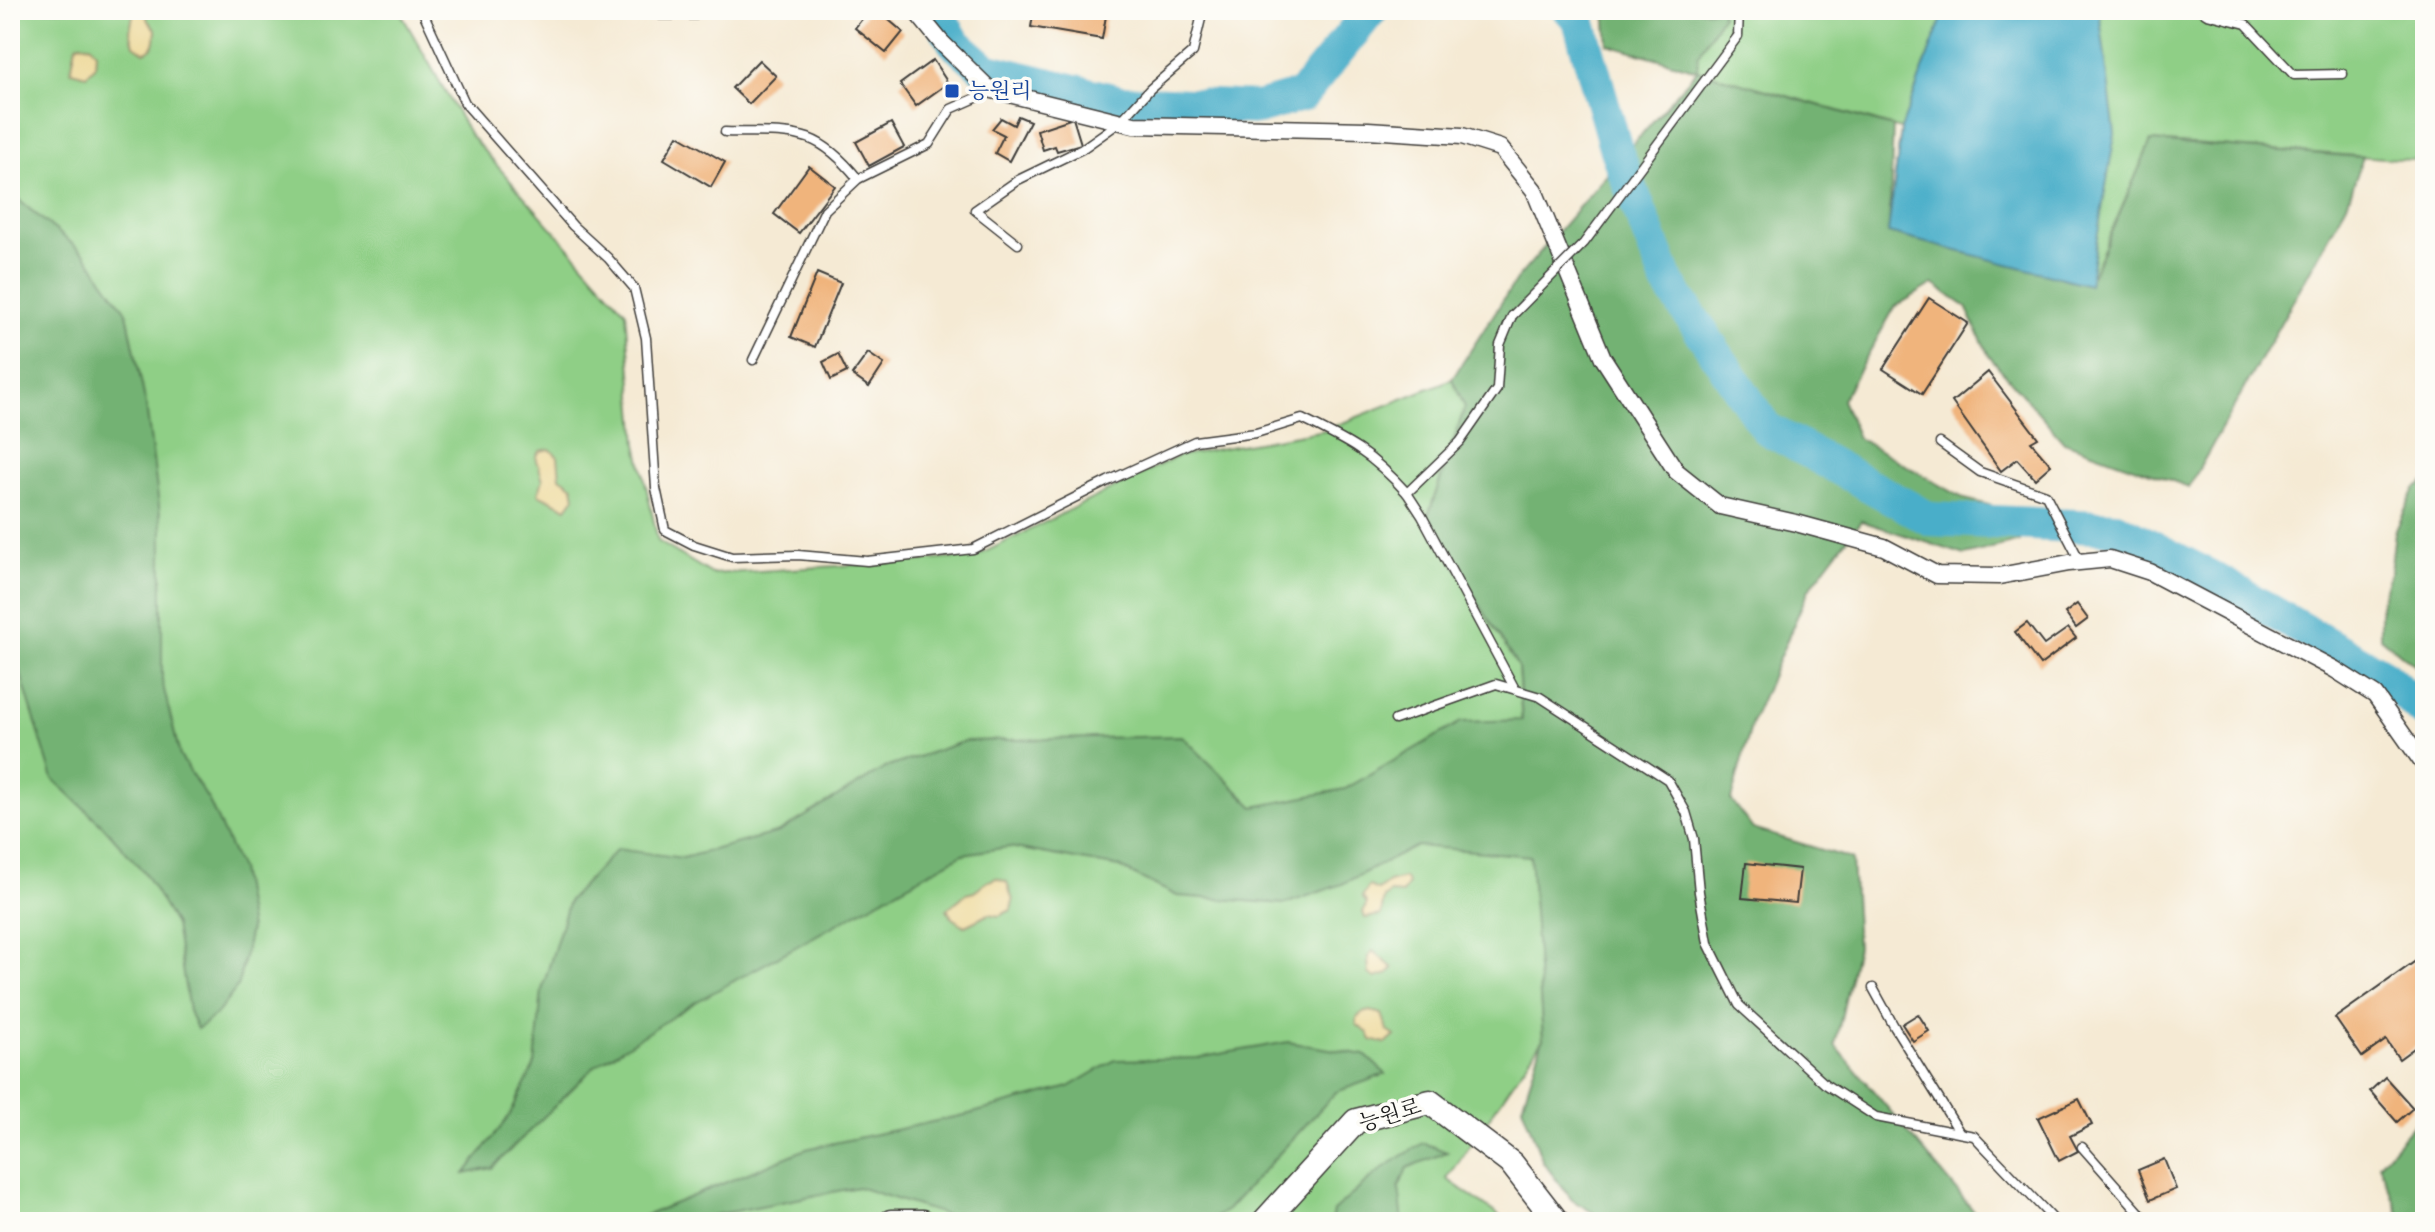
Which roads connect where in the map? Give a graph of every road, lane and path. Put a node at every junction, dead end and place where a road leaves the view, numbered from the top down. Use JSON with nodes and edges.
{"nodes":[{"id":1,"x":422,"y":10,"type":"edge"},
{"id":2,"x":642,"y":10,"type":"edge"},
{"id":3,"x":698,"y":10,"type":"edge"},
{"id":4,"x":918,"y":10,"type":"edge"},
{"id":5,"x":1203,"y":10,"type":"edge"},
{"id":6,"x":1739,"y":10,"type":"edge"},
{"id":7,"x":2201,"y":10,"type":"edge"},
{"id":8,"x":2343,"y":74,"type":"dead end"},
{"id":9,"x":993,"y":90,"type":"junction"},
{"id":10,"x":1120,"y":122,"type":"junction"},
{"id":11,"x":725,"y":132,"type":"dead end"},
{"id":12,"x":858,"y":179,"type":"junction"},
{"id":13,"x":1018,"y":244,"type":"dead end"},
{"id":14,"x":753,"y":360,"type":"dead end"},
{"id":15,"x":1940,"y":443,"type":"dead end"},
{"id":16,"x":1407,"y":493,"type":"junction"},
{"id":17,"x":2080,"y":561,"type":"junction"},
{"id":18,"x":1516,"y":690,"type":"junction"},
{"id":19,"x":1395,"y":720,"type":"dead end"},
{"id":20,"x":2425,"y":766,"type":"edge"},
{"id":21,"x":1873,"y":988,"type":"dead end"},
{"id":22,"x":2425,"y":1066,"type":"edge"},
{"id":23,"x":2419,"y":1076,"type":"dead end"},
{"id":24,"x":1960,"y":1133,"type":"junction"},
{"id":25,"x":2082,"y":1147,"type":"dead end"},
{"id":26,"x":891,"y":1222,"type":"edge"},
{"id":27,"x":923,"y":1222,"type":"edge"},
{"id":28,"x":1264,"y":1222,"type":"edge"},
{"id":29,"x":1557,"y":1222,"type":"edge"},
{"id":30,"x":2056,"y":1222,"type":"edge"},
{"id":31,"x":2148,"y":1222,"type":"edge"}],
"edges":[{"from":1,"to":16,"type":"lane"},
{"from":2,"to":3,"type":"lane"},
{"from":4,"to":9,"type":"street"},
{"from":5,"to":10,"type":"lane"},
{"from":6,"to":16,"type":"lane","bridge":true},
{"from":7,"to":8,"type":"lane"},
{"from":9,"to":10,"type":"street"},
{"from":9,"to":12,"type":"lane"},
{"from":10,"to":13,"type":"lane"},
{"from":10,"to":17,"type":"street"},
{"from":11,"to":12,"type":"lane"},
{"from":12,"to":14,"type":"lane"},
{"from":15,"to":17,"type":"lane"},
{"from":16,"to":18,"type":"lane"},
{"from":17,"to":20,"type":"street"},
{"from":18,"to":19,"type":"lane"},
{"from":18,"to":24,"type":"lane"},
{"from":21,"to":24,"type":"lane"},
{"from":22,"to":23,"type":"lane"},
{"from":24,"to":30,"type":"lane"},
{"from":25,"to":31,"type":"lane"},
{"from":26,"to":27,"type":"street"},
{"from":28,"to":29,"type":"street","name":"능원로"}]}
